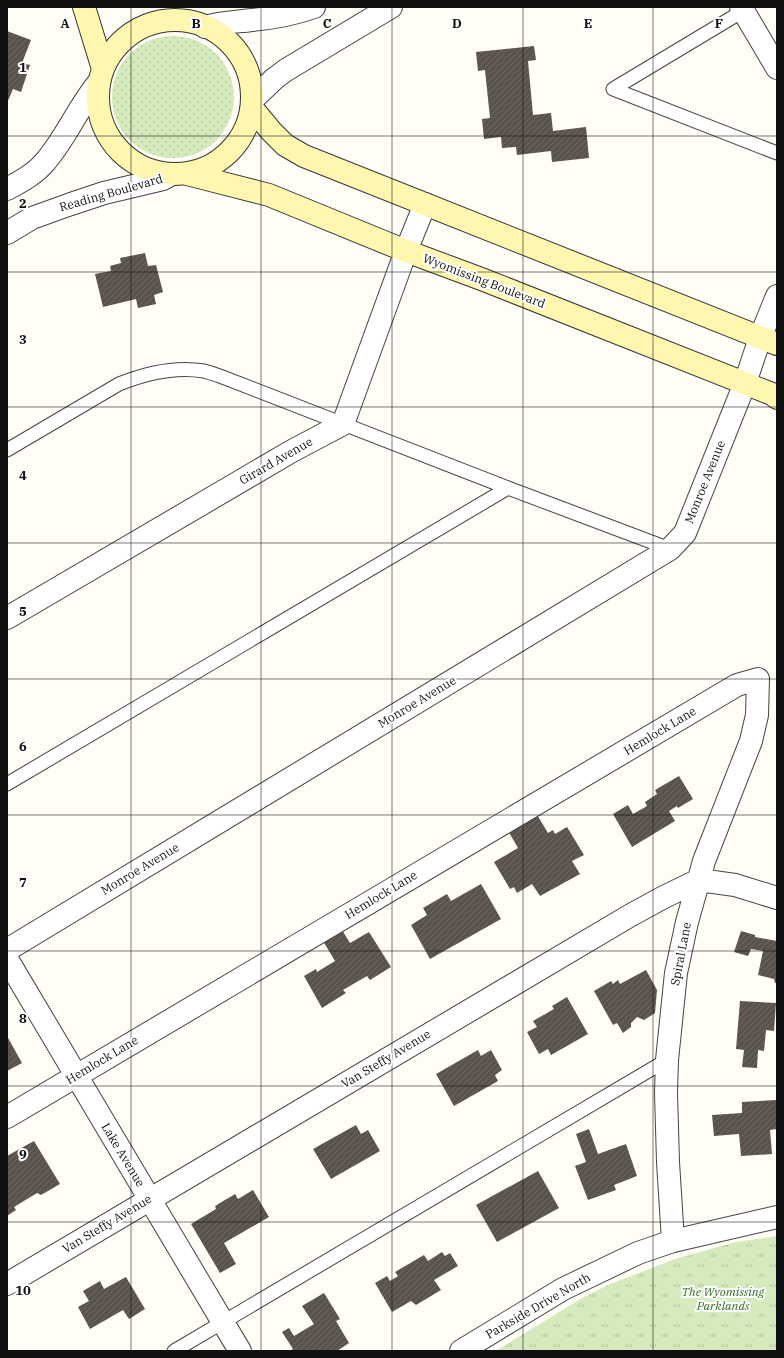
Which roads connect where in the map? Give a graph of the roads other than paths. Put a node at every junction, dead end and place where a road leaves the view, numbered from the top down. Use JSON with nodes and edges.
{"nodes":[{"id":1,"x":84,"y":7,"type":"edge"},
{"id":2,"x":179,"y":7,"type":"edge"},
{"id":3,"x":314,"y":7,"type":"edge"},
{"id":4,"x":391,"y":7,"type":"edge"},
{"id":5,"x":742,"y":9,"type":"edge"},
{"id":6,"x":200,"y":25,"type":"junction"},
{"id":7,"x":777,"y":68,"type":"edge"},
{"id":8,"x":101,"y":76,"type":"junction"},
{"id":9,"x":252,"y":104,"type":"junction"},
{"id":10,"x":777,"y":153,"type":"edge"},
{"id":11,"x":179,"y":174,"type":"junction"},
{"id":12,"x":7,"y":189,"type":"edge"},
{"id":13,"x":425,"y":204,"type":"junction"},
{"id":14,"x":7,"y":233,"type":"edge"},
{"id":15,"x":406,"y":251,"type":"junction"},
{"id":16,"x":777,"y":296,"type":"edge"},
{"id":17,"x":768,"y":341,"type":"edge"},
{"id":18,"x":745,"y":383,"type":"junction"},
{"id":19,"x":777,"y":398,"type":"edge"},
{"id":20,"x":343,"y":424,"type":"junction"},
{"id":21,"x":7,"y":450,"type":"edge"},
{"id":22,"x":508,"y":488,"type":"junction"},
{"id":23,"x":670,"y":549,"type":"junction"},
{"id":24,"x":7,"y":618,"type":"edge"},
{"id":25,"x":758,"y":679,"type":"joint"},
{"id":26,"x":7,"y":784,"type":"edge"},
{"id":27,"x":699,"y":880,"type":"junction"},
{"id":28,"x":777,"y":898,"type":"edge"},
{"id":29,"x":7,"y":950,"type":"edge"},
{"id":30,"x":7,"y":959,"type":"edge"},
{"id":31,"x":668,"y":1060,"type":"junction"},
{"id":32,"x":76,"y":1076,"type":"junction"},
{"id":33,"x":7,"y":1117,"type":"edge"},
{"id":34,"x":150,"y":1199,"type":"junction"},
{"id":35,"x":777,"y":1217,"type":"edge"},
{"id":36,"x":673,"y":1240,"type":"junction"},
{"id":37,"x":7,"y":1284,"type":"edge"},
{"id":38,"x":223,"y":1323,"type":"junction"},
{"id":39,"x":174,"y":1351,"type":"edge"},
{"id":40,"x":240,"y":1351,"type":"edge"},
{"id":41,"x":461,"y":1351,"type":"edge"}],
"edges":[{"from":1,"to":8,"type":"main road"},
{"from":2,"to":6,"type":"main road"},
{"from":3,"to":6,"type":"street"},
{"from":4,"to":9,"type":"street"},
{"from":5,"to":7,"type":"street"},
{"from":5,"to":10,"type":"lane"},
{"from":6,"to":8,"type":"main road"},
{"from":6,"to":9,"type":"main road"},
{"from":8,"to":11,"type":"main road","name":"Wyomissing Boulevard"},
{"from":8,"to":12,"type":"street"},
{"from":9,"to":11,"type":"main road"},
{"from":9,"to":13,"type":"main road"},
{"from":11,"to":14,"type":"street","name":"Reading Boulevard"},
{"from":11,"to":15,"type":"main road","name":"Wyomissing Boulevard"},
{"from":13,"to":15,"type":"street"},
{"from":13,"to":17,"type":"main road"},
{"from":15,"to":18,"type":"main road","name":"Wyomissing Boulevard"},
{"from":15,"to":20,"type":"street"},
{"from":16,"to":17,"type":"street","name":"Monroe Avenue"},
{"from":17,"to":18,"type":"street","name":"Monroe Avenue"},
{"from":18,"to":19,"type":"main road","name":"Wyomissing Boulevard"},
{"from":18,"to":23,"type":"street","name":"Monroe Avenue"},
{"from":20,"to":21,"type":"lane"},
{"from":20,"to":22,"type":"lane"},
{"from":20,"to":24,"type":"street","name":"Girard Avenue"},
{"from":22,"to":23,"type":"lane"},
{"from":22,"to":26,"type":"lane"},
{"from":23,"to":29,"type":"street","name":"Monroe Avenue"},
{"from":25,"to":27,"type":"street","name":"Spiral Lane"},
{"from":25,"to":32,"type":"street","name":"Hemlock Lane"},
{"from":27,"to":28,"type":"street"},
{"from":27,"to":31,"type":"street","name":"Spiral Lane"},
{"from":27,"to":34,"type":"street","name":"Van Steffy Avenue"},
{"from":30,"to":32,"type":"street","name":"Lake Avenue"},
{"from":31,"to":36,"type":"street","name":"Spiral Lane"},
{"from":31,"to":38,"type":"lane"},
{"from":32,"to":33,"type":"street","name":"Hemlock Lane"},
{"from":32,"to":34,"type":"street","name":"Lake Avenue"},
{"from":34,"to":37,"type":"street","name":"Van Steffy Avenue"},
{"from":34,"to":38,"type":"street","name":"Lake Avenue"},
{"from":35,"to":36,"type":"street","name":"Parkside Drive North"},
{"from":36,"to":41,"type":"street","name":"Parkside Drive North"},
{"from":38,"to":39,"type":"lane"},
{"from":38,"to":40,"type":"street","name":"Lake Avenue"}]}
